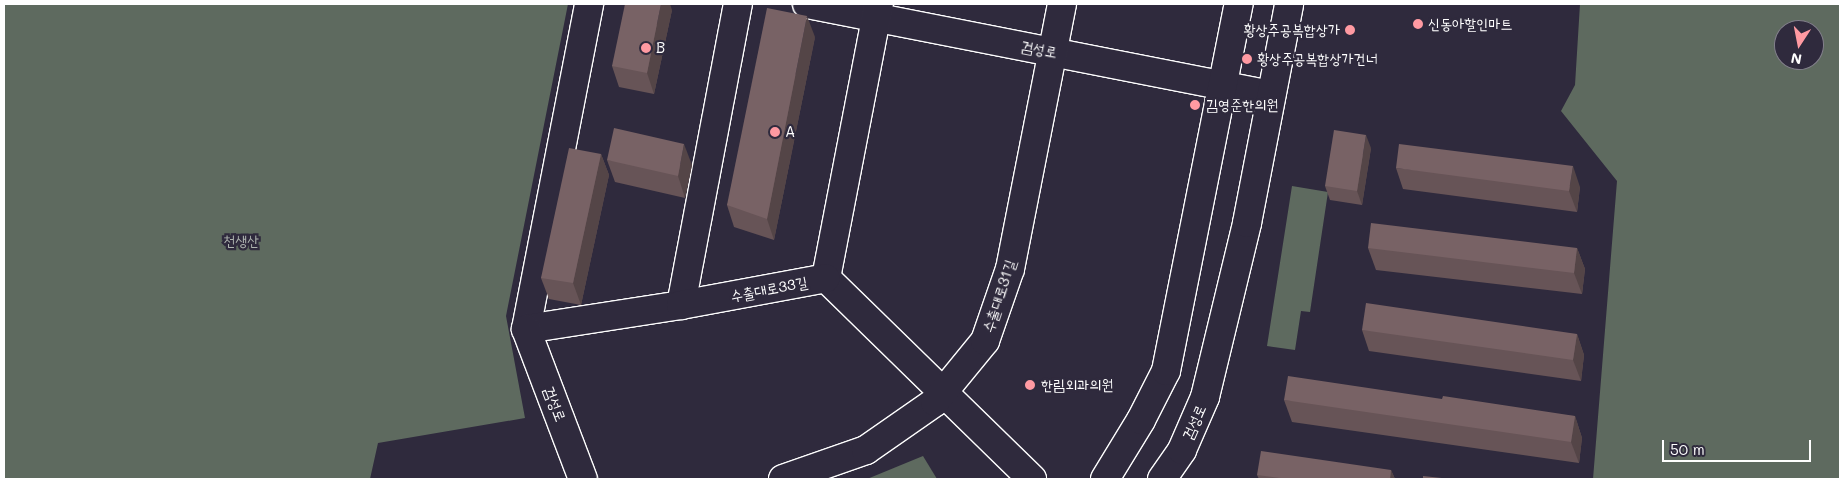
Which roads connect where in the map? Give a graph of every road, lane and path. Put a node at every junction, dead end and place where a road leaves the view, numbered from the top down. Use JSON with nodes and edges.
{"nodes":[{"id":1,"x":589,"y":4,"type":"edge"},
{"id":2,"x":738,"y":4,"type":"edge"},
{"id":3,"x":808,"y":4,"type":"edge"},
{"id":4,"x":1062,"y":4,"type":"edge"},
{"id":5,"x":1239,"y":4,"type":"edge"},
{"id":6,"x":1288,"y":4,"type":"edge"},
{"id":7,"x":878,"y":10,"type":"edge"},
{"id":8,"x":1052,"y":52,"type":"junction"},
{"id":9,"x":1224,"y":86,"type":"junction"},
{"id":10,"x":1271,"y":95,"type":"junction"},
{"id":11,"x":826,"y":278,"type":"junction"},
{"id":12,"x":681,"y":306,"type":"junction"},
{"id":13,"x":526,"y":329,"type":"junction"},
{"id":14,"x":943,"y":393,"type":"junction"},
{"id":15,"x":583,"y":479,"type":"edge"},
{"id":16,"x":783,"y":479,"type":"edge"},
{"id":17,"x":1032,"y":479,"type":"edge"},
{"id":18,"x":1106,"y":479,"type":"edge"},
{"id":19,"x":1162,"y":479,"type":"edge"}],
"edges":[{"from":1,"to":13,"type":"street"},
{"from":2,"to":12,"type":"street"},
{"from":3,"to":7,"type":"street","name":"검성로"},
{"from":4,"to":8,"type":"street","name":"수출대로31길"},
{"from":5,"to":9,"type":"street"},
{"from":6,"to":10,"type":"street","name":"검성로"},
{"from":7,"to":8,"type":"street","name":"검성로"},
{"from":7,"to":11,"type":"street","name":"수출대로33길"},
{"from":8,"to":9,"type":"street","name":"검성로"},
{"from":8,"to":14,"type":"street","name":"수출대로31길"},
{"from":9,"to":10,"type":"street","name":"검성로"},
{"from":9,"to":18,"type":"street"},
{"from":10,"to":19,"type":"street","name":"검성로"},
{"from":11,"to":12,"type":"street","name":"수출대로33길"},
{"from":11,"to":14,"type":"street"},
{"from":12,"to":13,"type":"street","name":"수출대로33길"},
{"from":13,"to":15,"type":"street","name":"검성로"},
{"from":14,"to":16,"type":"street","name":"수출대로31길"},
{"from":14,"to":17,"type":"street"}]}
